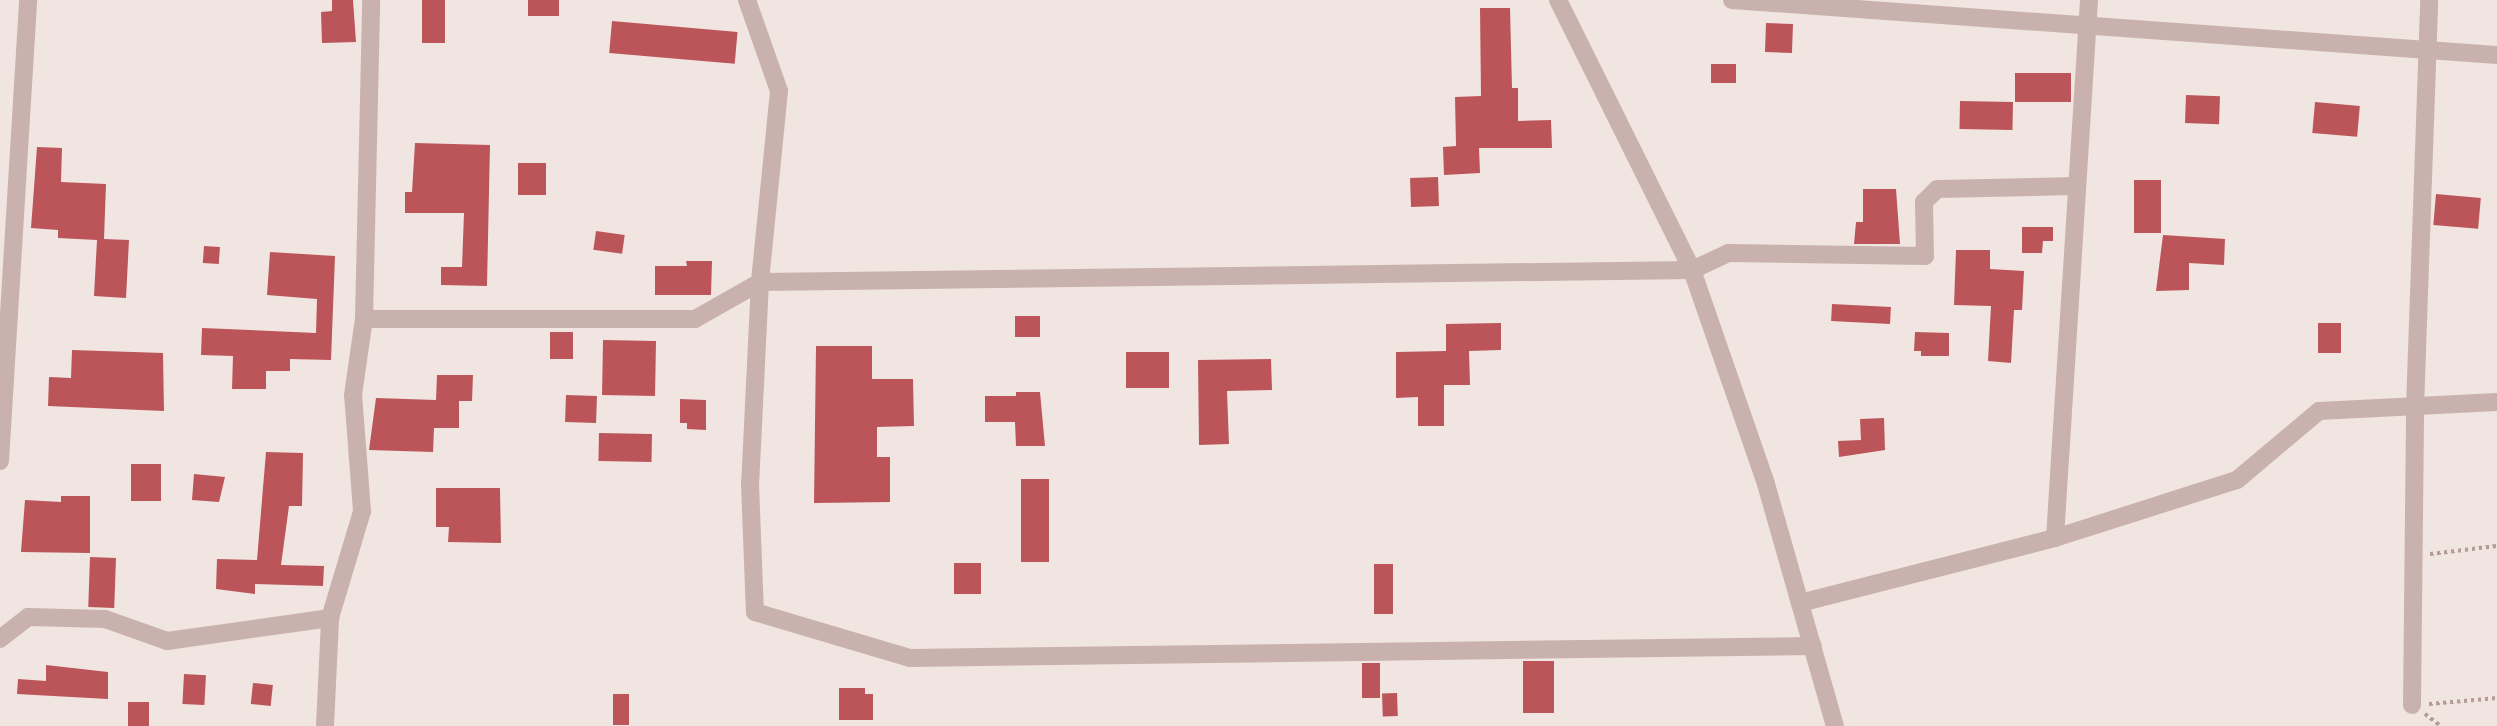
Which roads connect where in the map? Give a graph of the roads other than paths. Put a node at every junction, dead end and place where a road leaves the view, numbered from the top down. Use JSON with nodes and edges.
{"nodes":[{"id":1,"x":28,"y":0,"type":"edge"},
{"id":2,"x":371,"y":0,"type":"edge"},
{"id":3,"x":747,"y":0,"type":"edge"},
{"id":4,"x":1558,"y":0,"type":"edge"},
{"id":5,"x":1732,"y":0,"type":"edge"},
{"id":6,"x":2089,"y":0,"type":"edge"},
{"id":7,"x":2430,"y":0,"type":"edge"},
{"id":8,"x":2087,"y":25,"type":"junction"},
{"id":9,"x":2428,"y":50,"type":"junction"},
{"id":10,"x":2497,"y":55,"type":"edge"},
{"id":11,"x":2077,"y":186,"type":"junction"},
{"id":12,"x":1692,"y":270,"type":"junction"},
{"id":13,"x":760,"y":282,"type":"junction"},
{"id":14,"x":364,"y":319,"type":"junction"},
{"id":15,"x":2497,"y":402,"type":"edge"},
{"id":16,"x":2415,"y":408,"type":"junction"},
{"id":17,"x":1,"y":424,"type":"edge"},
{"id":18,"x":0,"y":461,"type":"edge"},
{"id":19,"x":2055,"y":538,"type":"junction"},
{"id":20,"x":1800,"y":603,"type":"junction"},
{"id":21,"x":330,"y":618,"type":"junction"},
{"id":22,"x":0,"y":639,"type":"edge"},
{"id":23,"x":1813,"y":646,"type":"junction"},
{"id":24,"x":2412,"y":705,"type":"road end"},
{"id":25,"x":325,"y":726,"type":"edge"},
{"id":26,"x":1835,"y":726,"type":"edge"}],
"edges":[{"from":1,"to":17,"type":"street"},
{"from":2,"to":14,"type":"street"},
{"from":3,"to":13,"type":"street"},
{"from":4,"to":12,"type":"street"},
{"from":5,"to":8,"type":"street"},
{"from":6,"to":8,"type":"street"},
{"from":7,"to":9,"type":"street"},
{"from":8,"to":9,"type":"street"},
{"from":8,"to":11,"type":"street"},
{"from":9,"to":10,"type":"street"},
{"from":9,"to":16,"type":"street"},
{"from":11,"to":12,"type":"street"},
{"from":11,"to":19,"type":"street"},
{"from":12,"to":13,"type":"street"},
{"from":12,"to":20,"type":"street"},
{"from":13,"to":14,"type":"street"},
{"from":13,"to":23,"type":"street"},
{"from":14,"to":21,"type":"street"},
{"from":15,"to":16,"type":"street"},
{"from":16,"to":19,"type":"street"},
{"from":16,"to":24,"type":"street"},
{"from":17,"to":18,"type":"street"},
{"from":19,"to":20,"type":"street"},
{"from":20,"to":23,"type":"street"},
{"from":21,"to":22,"type":"street"},
{"from":21,"to":25,"type":"street"},
{"from":23,"to":26,"type":"street"}]}
